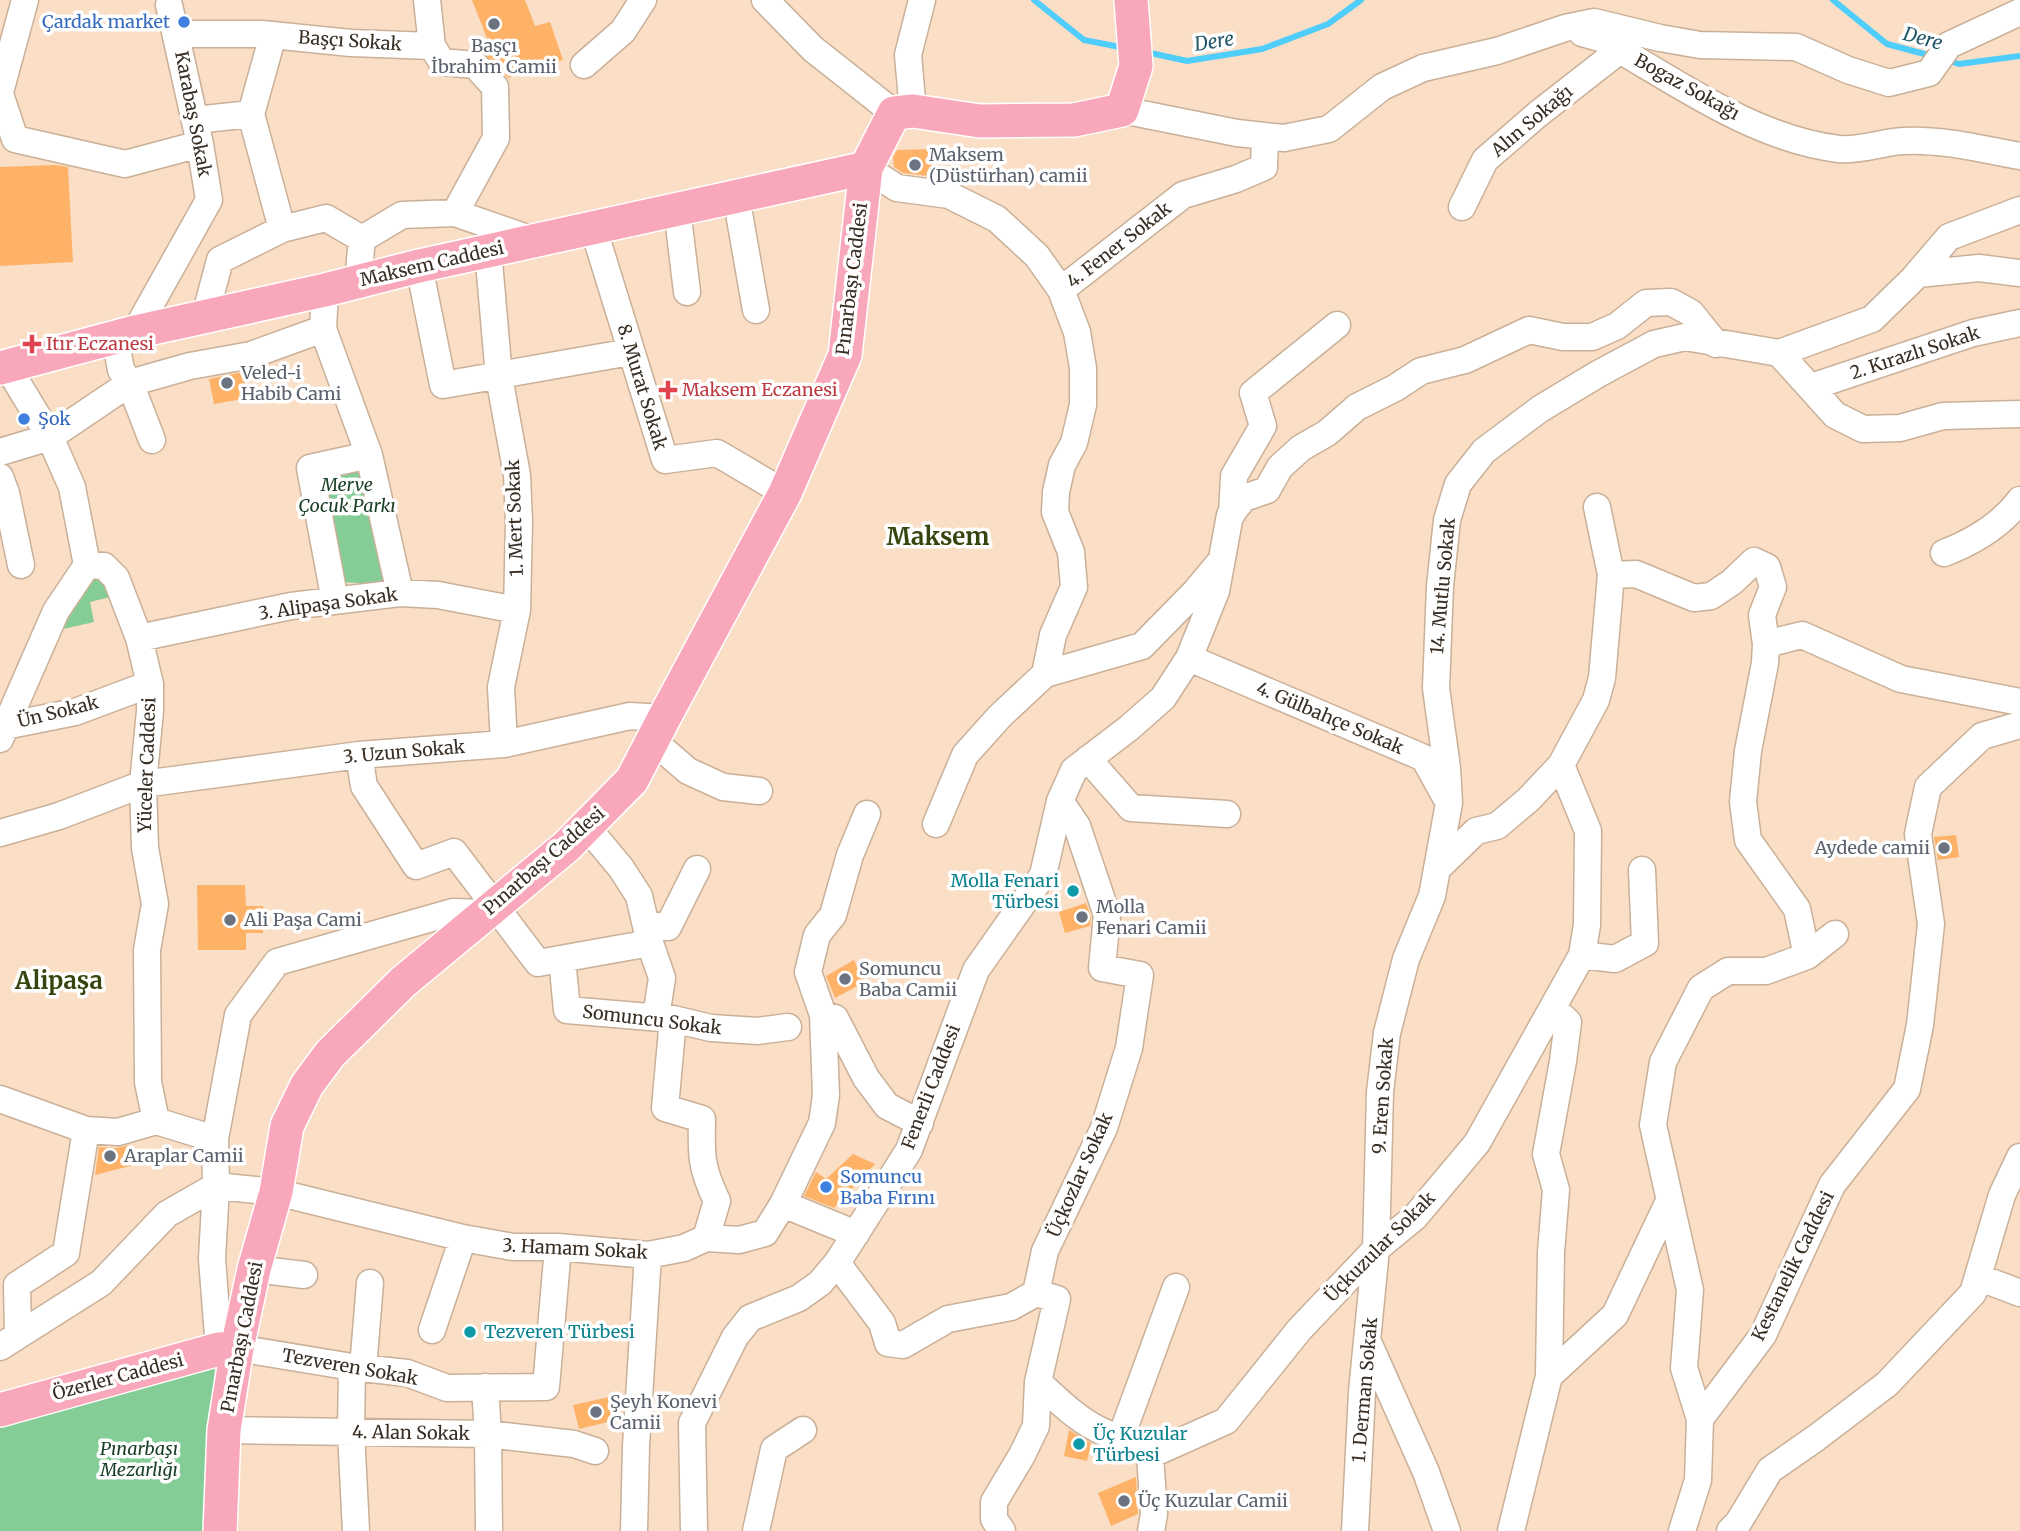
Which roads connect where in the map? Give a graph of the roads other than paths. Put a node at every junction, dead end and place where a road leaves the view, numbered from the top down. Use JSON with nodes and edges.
{"nodes":[{"id":1,"x":25,"y":0,"type":"edge"},
{"id":2,"x":643,"y":0,"type":"edge"},
{"id":3,"x":765,"y":0,"type":"edge"},
{"id":4,"x":922,"y":0,"type":"edge"},
{"id":5,"x":1131,"y":0,"type":"edge"},
{"id":6,"x":171,"y":2,"type":"edge"},
{"id":7,"x":430,"y":2,"type":"edge"},
{"id":8,"x":2020,"y":12,"type":"edge"},
{"id":9,"x":1564,"y":28,"type":"junction"},
{"id":10,"x":176,"y":34,"type":"junction"},
{"id":11,"x":273,"y":35,"type":"junction"},
{"id":12,"x":432,"y":46,"type":"junction"},
{"id":13,"x":1620,"y":50,"type":"junction"},
{"id":14,"x":4,"y":64,"type":"edge"},
{"id":15,"x":584,"y":65,"type":"dead end"},
{"id":16,"x":0,"y":93,"type":"edge"},
{"id":17,"x":1122,"y":110,"type":"junction"},
{"id":18,"x":903,"y":112,"type":"junction"},
{"id":19,"x":251,"y":114,"type":"junction"},
{"id":20,"x":198,"y":132,"type":"junction"},
{"id":21,"x":1265,"y":136,"type":"junction"},
{"id":22,"x":2020,"y":156,"type":"edge"},
{"id":23,"x":866,"y":169,"type":"junction"},
{"id":24,"x":736,"y":197,"type":"junction"},
{"id":25,"x":1462,"y":207,"type":"dead end"},
{"id":26,"x":677,"y":209,"type":"junction"},
{"id":27,"x":2020,"y":210,"type":"edge"},
{"id":28,"x":455,"y":212,"type":"junction"},
{"id":29,"x":593,"y":227,"type":"junction"},
{"id":30,"x":282,"y":229,"type":"junction"},
{"id":31,"x":362,"y":239,"type":"junction"},
{"id":32,"x":533,"y":240,"type":"junction"},
{"id":33,"x":488,"y":250,"type":"junction"},
{"id":34,"x":419,"y":266,"type":"junction"},
{"id":35,"x":2020,"y":273,"type":"edge"},
{"id":36,"x":1918,"y":274,"type":"junction"},
{"id":37,"x":358,"y":281,"type":"junction"},
{"id":38,"x":325,"y":290,"type":"junction"},
{"id":39,"x":1061,"y":290,"type":"junction"},
{"id":40,"x":687,"y":292,"type":"dead end"},
{"id":41,"x":756,"y":310,"type":"dead end"},
{"id":42,"x":205,"y":316,"type":"junction"},
{"id":43,"x":2020,"y":323,"type":"edge"},
{"id":44,"x":1337,"y":325,"type":"dead end"},
{"id":45,"x":323,"y":329,"type":"junction"},
{"id":46,"x":125,"y":334,"type":"junction"},
{"id":47,"x":1716,"y":344,"type":"junction"},
{"id":48,"x":630,"y":352,"type":"junction"},
{"id":49,"x":1779,"y":354,"type":"junction"},
{"id":50,"x":4,"y":367,"type":"edge"},
{"id":51,"x":499,"y":377,"type":"junction"},
{"id":52,"x":130,"y":383,"type":"junction"},
{"id":53,"x":1811,"y":387,"type":"junction"},
{"id":54,"x":2020,"y":414,"type":"edge"},
{"id":55,"x":50,"y":437,"type":"junction"},
{"id":56,"x":152,"y":440,"type":"dead end"},
{"id":57,"x":0,"y":453,"type":"edge"},
{"id":58,"x":369,"y":455,"type":"junction"},
{"id":59,"x":0,"y":477,"type":"edge"},
{"id":60,"x":785,"y":493,"type":"junction"},
{"id":61,"x":2020,"y":500,"type":"edge"},
{"id":62,"x":1597,"y":507,"type":"dead end"},
{"id":63,"x":1232,"y":514,"type":"junction"},
{"id":64,"x":1944,"y":553,"type":"dead end"},
{"id":65,"x":1221,"y":561,"type":"junction"},
{"id":66,"x":21,"y":565,"type":"dead end"},
{"id":67,"x":87,"y":565,"type":"junction"},
{"id":68,"x":1611,"y":575,"type":"junction"},
{"id":69,"x":400,"y":593,"type":"junction"},
{"id":70,"x":335,"y":601,"type":"junction"},
{"id":71,"x":517,"y":610,"type":"junction"},
{"id":72,"x":139,"y":638,"type":"junction"},
{"id":73,"x":1766,"y":644,"type":"junction"},
{"id":74,"x":1189,"y":658,"type":"junction"},
{"id":75,"x":1045,"y":674,"type":"junction"},
{"id":76,"x":149,"y":684,"type":"junction"},
{"id":77,"x":2020,"y":702,"type":"edge"},
{"id":78,"x":2020,"y":725,"type":"edge"},
{"id":79,"x":658,"y":729,"type":"junction"},
{"id":80,"x":2,"y":732,"type":"edge"},
{"id":81,"x":504,"y":744,"type":"junction"},
{"id":82,"x":359,"y":755,"type":"junction"},
{"id":83,"x":1088,"y":759,"type":"junction"},
{"id":84,"x":1561,"y":765,"type":"junction"},
{"id":85,"x":143,"y":784,"type":"junction"},
{"id":86,"x":759,"y":791,"type":"dead end"},
{"id":87,"x":1060,"y":801,"type":"junction"},
{"id":88,"x":1449,"y":803,"type":"junction"},
{"id":89,"x":867,"y":814,"type":"dead end"},
{"id":90,"x":1227,"y":814,"type":"dead end"},
{"id":91,"x":936,"y":824,"type":"dead end"},
{"id":92,"x":586,"y":826,"type":"junction"},
{"id":93,"x":0,"y":833,"type":"edge"},
{"id":94,"x":1438,"y":868,"type":"junction"},
{"id":95,"x":697,"y":869,"type":"dead end"},
{"id":96,"x":1642,"y":870,"type":"dead end"},
{"id":97,"x":491,"y":909,"type":"junction"},
{"id":98,"x":648,"y":934,"type":"junction"},
{"id":99,"x":1835,"y":934,"type":"dead end"},
{"id":100,"x":1582,"y":955,"type":"junction"},
{"id":101,"x":1807,"y":956,"type":"junction"},
{"id":102,"x":562,"y":959,"type":"junction"},
{"id":103,"x":1553,"y":1008,"type":"junction"},
{"id":104,"x":823,"y":1016,"type":"junction"},
{"id":105,"x":664,"y":1018,"type":"junction"},
{"id":106,"x":788,"y":1027,"type":"dead end"},
{"id":107,"x":0,"y":1099,"type":"edge"},
{"id":108,"x":156,"y":1121,"type":"junction"},
{"id":109,"x":920,"y":1123,"type":"junction"},
{"id":110,"x":86,"y":1129,"type":"junction"},
{"id":111,"x":215,"y":1139,"type":"junction"},
{"id":112,"x":2020,"y":1157,"type":"edge"},
{"id":113,"x":216,"y":1186,"type":"junction"},
{"id":114,"x":276,"y":1192,"type":"junction"},
{"id":115,"x":1669,"y":1201,"type":"junction"},
{"id":116,"x":783,"y":1204,"type":"junction"},
{"id":117,"x":856,"y":1234,"type":"junction"},
{"id":118,"x":463,"y":1238,"type":"junction"},
{"id":119,"x":706,"y":1238,"type":"junction"},
{"id":120,"x":558,"y":1247,"type":"junction"},
{"id":121,"x":1376,"y":1249,"type":"junction"},
{"id":122,"x":648,"y":1255,"type":"junction"},
{"id":123,"x":837,"y":1263,"type":"junction"},
{"id":124,"x":254,"y":1269,"type":"junction"},
{"id":125,"x":304,"y":1275,"type":"dead end"},
{"id":126,"x":1978,"y":1277,"type":"junction"},
{"id":127,"x":370,"y":1283,"type":"dead end"},
{"id":128,"x":1176,"y":1287,"type":"dead end"},
{"id":129,"x":1036,"y":1293,"type":"junction"},
{"id":130,"x":2020,"y":1293,"type":"edge"},
{"id":131,"x":432,"y":1330,"type":"dead end"},
{"id":132,"x":9,"y":1341,"type":"edge"},
{"id":133,"x":1368,"y":1342,"type":"junction"},
{"id":134,"x":228,"y":1349,"type":"junction"},
{"id":135,"x":358,"y":1367,"type":"junction"},
{"id":136,"x":1549,"y":1376,"type":"junction"},
{"id":137,"x":1038,"y":1382,"type":"junction"},
{"id":138,"x":485,"y":1387,"type":"junction"},
{"id":139,"x":0,"y":1410,"type":"edge"},
{"id":140,"x":1700,"y":1419,"type":"junction"},
{"id":141,"x":224,"y":1430,"type":"junction"},
{"id":142,"x":803,"y":1430,"type":"dead end"},
{"id":143,"x":351,"y":1432,"type":"junction"},
{"id":144,"x":488,"y":1434,"type":"junction"},
{"id":145,"x":1113,"y":1435,"type":"junction"},
{"id":146,"x":595,"y":1451,"type":"dead end"},
{"id":147,"x":1150,"y":1455,"type":"junction"},
{"id":148,"x":219,"y":1531,"type":"edge"},
{"id":149,"x":356,"y":1531,"type":"edge"},
{"id":150,"x":489,"y":1531,"type":"edge"},
{"id":151,"x":634,"y":1531,"type":"edge"},
{"id":152,"x":694,"y":1531,"type":"edge"},
{"id":153,"x":756,"y":1531,"type":"edge"},
{"id":154,"x":1002,"y":1531,"type":"edge"},
{"id":155,"x":1151,"y":1531,"type":"edge"},
{"id":156,"x":1355,"y":1531,"type":"edge"},
{"id":157,"x":1447,"y":1531,"type":"edge"},
{"id":158,"x":1511,"y":1531,"type":"edge"},
{"id":159,"x":1682,"y":1531,"type":"edge"},
{"id":160,"x":1730,"y":1531,"type":"edge"}],
"edges":[{"from":1,"to":14,"type":"street"},
{"from":2,"to":15,"type":"street"},
{"from":3,"to":18,"type":"street"},
{"from":4,"to":18,"type":"street"},
{"from":5,"to":17,"type":"main road"},
{"from":6,"to":10,"type":"street","name":"Karabaş Sokak"},
{"from":7,"to":12,"type":"street"},
{"from":8,"to":9,"type":"street"},
{"from":9,"to":13,"type":"street","name":"Bogaz Sokağı"},
{"from":9,"to":21,"type":"street"},
{"from":10,"to":11,"type":"street","name":"Başçı Sokak"},
{"from":10,"to":20,"type":"street","name":"Karabaş Sokak"},
{"from":11,"to":12,"type":"street","name":"Başçı Sokak"},
{"from":11,"to":19,"type":"street"},
{"from":12,"to":28,"type":"street"},
{"from":13,"to":22,"type":"street","name":"Bogaz Sokağı"},
{"from":13,"to":25,"type":"street","name":"Alın Sokağı"},
{"from":14,"to":16,"type":"street"},
{"from":16,"to":20,"type":"street"},
{"from":17,"to":18,"type":"main road"},
{"from":17,"to":21,"type":"street"},
{"from":18,"to":23,"type":"main road"},
{"from":19,"to":20,"type":"street"},
{"from":19,"to":30,"type":"street"},
{"from":20,"to":46,"type":"street","name":"Karabaş Sokak"},
{"from":21,"to":39,"type":"street","name":"4. Fener Sokak"},
{"from":23,"to":24,"type":"main road","name":"Maksem Caddesi"},
{"from":23,"to":39,"type":"street"},
{"from":23,"to":60,"type":"main road","name":"Pınarbaşı Caddesi"},
{"from":24,"to":26,"type":"main road","name":"Maksem Caddesi"},
{"from":24,"to":41,"type":"street"},
{"from":26,"to":29,"type":"main road","name":"Maksem Caddesi"},
{"from":26,"to":40,"type":"street"},
{"from":27,"to":36,"type":"street"},
{"from":28,"to":31,"type":"street"},
{"from":28,"to":32,"type":"street"},
{"from":29,"to":32,"type":"main road","name":"Maksem Caddesi"},
{"from":29,"to":48,"type":"street","name":"8. Murat Sokak"},
{"from":30,"to":31,"type":"street"},
{"from":30,"to":42,"type":"street"},
{"from":31,"to":37,"type":"street"},
{"from":32,"to":33,"type":"main road","name":"Maksem Caddesi"},
{"from":33,"to":34,"type":"main road","name":"Maksem Caddesi"},
{"from":33,"to":51,"type":"street","name":"1. Mert Sokak"},
{"from":34,"to":37,"type":"main road","name":"Maksem Caddesi"},
{"from":34,"to":51,"type":"street"},
{"from":35,"to":36,"type":"street"},
{"from":36,"to":49,"type":"street"},
{"from":37,"to":38,"type":"main road","name":"Maksem Caddesi"},
{"from":38,"to":42,"type":"main road","name":"Maksem Caddesi"},
{"from":38,"to":45,"type":"street"},
{"from":39,"to":75,"type":"street"},
{"from":42,"to":46,"type":"main road","name":"Maksem Caddesi"},
{"from":43,"to":53,"type":"street","name":"2. Kırazlı Sokak"},
{"from":44,"to":63,"type":"street"},
{"from":45,"to":52,"type":"street"},
{"from":45,"to":58,"type":"street"},
{"from":46,"to":50,"type":"main road","name":"Maksem Caddesi"},
{"from":46,"to":52,"type":"street"},
{"from":47,"to":49,"type":"street","name":"14. Mutlu Sokak"},
{"from":47,"to":63,"type":"street"},
{"from":47,"to":88,"type":"street","name":"14. Mutlu Sokak"},
{"from":48,"to":51,"type":"street"},
{"from":48,"to":60,"type":"street","name":"8. Murat Sokak"},
{"from":49,"to":53,"type":"street"},
{"from":50,"to":55,"type":"street"},
{"from":51,"to":71,"type":"street","name":"1. Mert Sokak"},
{"from":52,"to":55,"type":"street"},
{"from":52,"to":56,"type":"street"},
{"from":53,"to":54,"type":"street"},
{"from":55,"to":57,"type":"street"},
{"from":55,"to":67,"type":"street"},
{"from":58,"to":69,"type":"street"},
{"from":58,"to":70,"type":"street"},
{"from":59,"to":66,"type":"street"},
{"from":60,"to":79,"type":"main road","name":"Pınarbaşı Caddesi"},
{"from":61,"to":64,"type":"street"},
{"from":62,"to":68,"type":"street"},
{"from":63,"to":65,"type":"street","name":"Fenerli Caddesi"},
{"from":65,"to":74,"type":"street","name":"Fenerli Caddesi"},
{"from":65,"to":75,"type":"street"},
{"from":67,"to":72,"type":"street","name":"Yüceler Caddesi"},
{"from":67,"to":80,"type":"street"},
{"from":68,"to":73,"type":"street"},
{"from":68,"to":84,"type":"street"},
{"from":69,"to":70,"type":"street","name":"3. Alipaşa Sokak"},
{"from":69,"to":71,"type":"street","name":"3. Alipaşa Sokak"},
{"from":70,"to":72,"type":"street","name":"3. Alipaşa Sokak"},
{"from":71,"to":81,"type":"street","name":"1. Mert Sokak"},
{"from":72,"to":76,"type":"street","name":"Yüceler Caddesi"},
{"from":73,"to":77,"type":"street"},
{"from":73,"to":101,"type":"street"},
{"from":74,"to":83,"type":"street","name":"Fenerli Caddesi"},
{"from":74,"to":88,"type":"street","name":"4. Gülbahçe Sokak"},
{"from":75,"to":91,"type":"street"},
{"from":76,"to":80,"type":"street","name":"Ün Sokak"},
{"from":76,"to":85,"type":"street","name":"Yüceler Caddesi"},
{"from":78,"to":140,"type":"street","name":"Kestanelik Caddesi"},
{"from":79,"to":81,"type":"street","name":"3. Uzun Sokak"},
{"from":79,"to":86,"type":"street"},
{"from":79,"to":92,"type":"main road","name":"Pınarbaşı Caddesi"},
{"from":81,"to":82,"type":"street","name":"3. Uzun Sokak"},
{"from":82,"to":85,"type":"street","name":"3. Uzun Sokak"},
{"from":82,"to":97,"type":"street"},
{"from":83,"to":87,"type":"street","name":"Fenerli Caddesi"},
{"from":83,"to":90,"type":"street"},
{"from":84,"to":94,"type":"street"},
{"from":84,"to":100,"type":"street"},
{"from":85,"to":93,"type":"street","name":"3. Uzun Sokak"},
{"from":85,"to":108,"type":"street","name":"Yüceler Caddesi"},
{"from":87,"to":109,"type":"street","name":"Fenerli Caddesi"},
{"from":87,"to":129,"type":"street","name":"Üçkozlar Sokak"},
{"from":88,"to":94,"type":"street","name":"14. Mutlu Sokak"},
{"from":89,"to":104,"type":"street"},
{"from":92,"to":97,"type":"main road","name":"Pınarbaşı Caddesi"},
{"from":92,"to":98,"type":"street"},
{"from":94,"to":121,"type":"street","name":"9. Eren Sokak"},
{"from":95,"to":98,"type":"street"},
{"from":96,"to":100,"type":"street"},
{"from":97,"to":102,"type":"street"},
{"from":97,"to":111,"type":"street"},
{"from":97,"to":114,"type":"main road","name":"Pınarbaşı Caddesi"},
{"from":98,"to":102,"type":"street"},
{"from":98,"to":105,"type":"street"},
{"from":99,"to":101,"type":"street"},
{"from":100,"to":103,"type":"street","name":"Üçkuzular Sokak"},
{"from":101,"to":115,"type":"street"},
{"from":102,"to":105,"type":"street","name":"Somuncu Sokak"},
{"from":103,"to":121,"type":"street","name":"Üçkuzular Sokak"},
{"from":103,"to":136,"type":"street"},
{"from":104,"to":109,"type":"street"},
{"from":104,"to":116,"type":"street"},
{"from":105,"to":106,"type":"street","name":"Somuncu Sokak"},
{"from":105,"to":119,"type":"street"},
{"from":107,"to":110,"type":"street"},
{"from":108,"to":110,"type":"street"},
{"from":108,"to":111,"type":"street"},
{"from":109,"to":117,"type":"street","name":"Fenerli Caddesi"},
{"from":110,"to":132,"type":"street"},
{"from":111,"to":113,"type":"street"},
{"from":112,"to":126,"type":"street"},
{"from":113,"to":114,"type":"street","name":"3. Hamam Sokak"},
{"from":113,"to":132,"type":"street"},
{"from":113,"to":134,"type":"street"},
{"from":114,"to":118,"type":"street","name":"3. Hamam Sokak"},
{"from":114,"to":124,"type":"main road","name":"Pınarbaşı Caddesi"},
{"from":115,"to":136,"type":"street"},
{"from":115,"to":140,"type":"street"},
{"from":116,"to":117,"type":"street"},
{"from":116,"to":119,"type":"street","name":"3. Hamam Sokak"},
{"from":117,"to":123,"type":"street","name":"Fenerli Caddesi"},
{"from":118,"to":120,"type":"street","name":"3. Hamam Sokak"},
{"from":118,"to":131,"type":"street"},
{"from":119,"to":122,"type":"street","name":"3. Hamam Sokak"},
{"from":120,"to":122,"type":"street","name":"3. Hamam Sokak"},
{"from":120,"to":138,"type":"street","name":"Tezveren Sokak"},
{"from":121,"to":133,"type":"street","name":"1. Derman Sokak"},
{"from":121,"to":147,"type":"street","name":"Üçkuzular Sokak"},
{"from":122,"to":151,"type":"street"},
{"from":123,"to":129,"type":"street"},
{"from":123,"to":152,"type":"street","name":"Fenerli Caddesi"},
{"from":124,"to":125,"type":"street"},
{"from":124,"to":134,"type":"main road","name":"Pınarbaşı Caddesi"},
{"from":126,"to":130,"type":"street"},
{"from":126,"to":160,"type":"street"},
{"from":127,"to":135,"type":"street"},
{"from":128,"to":145,"type":"street"},
{"from":129,"to":137,"type":"street"},
{"from":133,"to":156,"type":"street","name":"1. Derman Sokak"},
{"from":133,"to":157,"type":"street"},
{"from":134,"to":135,"type":"street","name":"Tezveren Sokak"},
{"from":134,"to":139,"type":"main road","name":"Özerler Caddesi"},
{"from":134,"to":141,"type":"main road","name":"Pınarbaşı Caddesi"},
{"from":135,"to":138,"type":"street","name":"Tezveren Sokak"},
{"from":135,"to":143,"type":"street"},
{"from":136,"to":158,"type":"street"},
{"from":137,"to":145,"type":"street"},
{"from":137,"to":154,"type":"street"},
{"from":138,"to":144,"type":"street"},
{"from":140,"to":159,"type":"street"},
{"from":141,"to":143,"type":"street","name":"4. Alan Sokak"},
{"from":141,"to":148,"type":"main road","name":"Pınarbaşı Caddesi"},
{"from":142,"to":153,"type":"street"},
{"from":143,"to":144,"type":"street","name":"4. Alan Sokak"},
{"from":143,"to":149,"type":"street"},
{"from":144,"to":146,"type":"street","name":"4. Alan Sokak"},
{"from":144,"to":150,"type":"street"},
{"from":145,"to":147,"type":"street"},
{"from":147,"to":155,"type":"street"}]}
